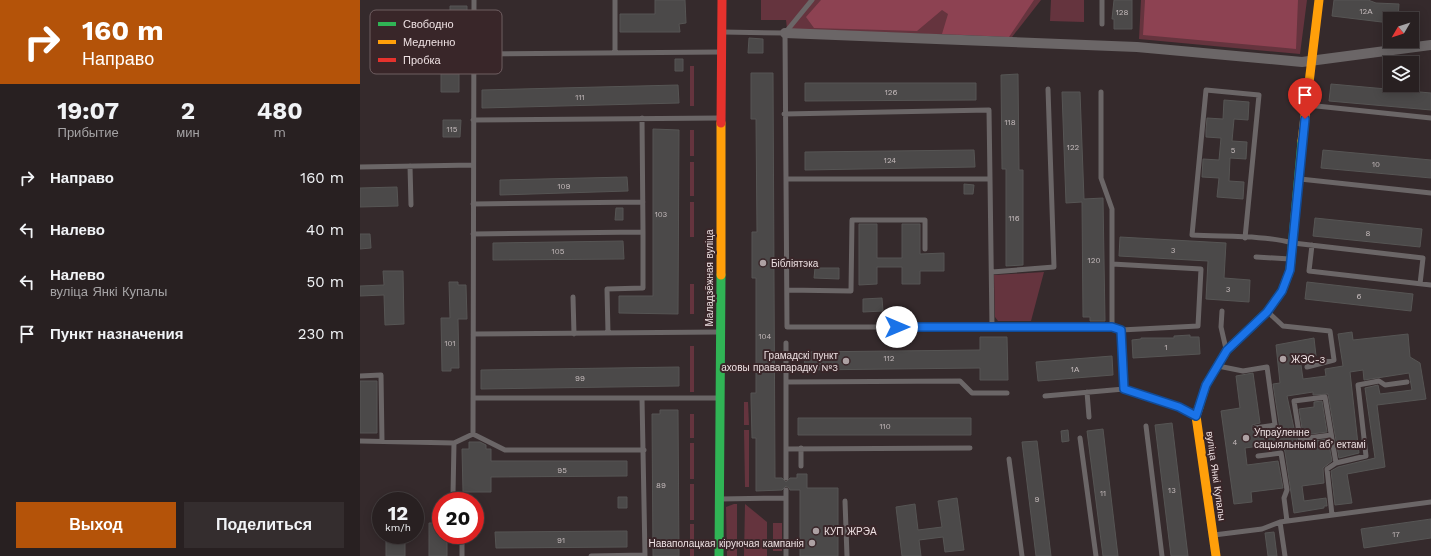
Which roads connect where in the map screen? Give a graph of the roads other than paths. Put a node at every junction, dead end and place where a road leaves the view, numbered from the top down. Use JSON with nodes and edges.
{"nodes":[{"id":1,"x":474,"y":0,"type":"edge"},
{"id":2,"x":615,"y":0,"type":"edge"},
{"id":3,"x":722,"y":0,"type":"edge"},
{"id":4,"x":812,"y":0,"type":"edge"},
{"id":5,"x":1102,"y":0,"type":"edge"},
{"id":6,"x":1319,"y":0,"type":"edge"},
{"id":7,"x":474,"y":10,"type":"edge"},
{"id":8,"x":1102,"y":24,"type":"dead end"},
{"id":9,"x":722,"y":32,"type":"junction"},
{"id":10,"x":785,"y":32,"type":"junction"},
{"id":11,"x":1431,"y":45,"type":"edge"},
{"id":12,"x":722,"y":52,"type":"junction"},
{"id":13,"x":615,"y":53,"type":"junction"},
{"id":14,"x":502,"y":54,"type":"edge"},
{"id":15,"x":1311,"y":62,"type":"junction"},
{"id":16,"x":473,"y":74,"type":"edge"},
{"id":17,"x":1048,"y":90,"type":"dead end"},
{"id":18,"x":1101,"y":92,"type":"dead end"},
{"id":19,"x":1306,"y":104,"type":"junction"},
{"id":20,"x":784,"y":114,"type":"junction"},
{"id":21,"x":642,"y":118,"type":"junction"},
{"id":22,"x":721,"y":118,"type":"junction"},
{"id":23,"x":1431,"y":118,"type":"edge"},
{"id":24,"x":473,"y":120,"type":"junction"},
{"id":25,"x":473,"y":165,"type":"junction"},
{"id":26,"x":410,"y":166,"type":"junction"},
{"id":27,"x":360,"y":167,"type":"edge"},
{"id":28,"x":1299,"y":178,"type":"junction"},
{"id":29,"x":786,"y":179,"type":"junction"},
{"id":30,"x":990,"y":179,"type":"junction"},
{"id":31,"x":1431,"y":194,"type":"edge"},
{"id":32,"x":643,"y":202,"type":"junction"},
{"id":33,"x":473,"y":204,"type":"junction"},
{"id":34,"x":411,"y":205,"type":"dead end"},
{"id":35,"x":644,"y":232,"type":"junction"},
{"id":36,"x":473,"y":234,"type":"junction"},
{"id":37,"x":1245,"y":238,"type":"junction"},
{"id":38,"x":1293,"y":243,"type":"junction"},
{"id":39,"x":1312,"y":245,"type":"junction"},
{"id":40,"x":925,"y":249,"type":"dead end"},
{"id":41,"x":1256,"y":257,"type":"dead end"},
{"id":42,"x":1291,"y":260,"type":"junction"},
{"id":43,"x":1112,"y":264,"type":"junction"},
{"id":44,"x":992,"y":272,"type":"junction"},
{"id":45,"x":1420,"y":284,"type":"junction"},
{"id":46,"x":1431,"y":285,"type":"edge"},
{"id":47,"x":787,"y":290,"type":"junction"},
{"id":48,"x":573,"y":297,"type":"dead end"},
{"id":49,"x":1222,"y":311,"type":"dead end"},
{"id":50,"x":1267,"y":312,"type":"junction"},
{"id":51,"x":992,"y":327,"type":"junction"},
{"id":52,"x":1112,"y":327,"type":"junction"},
{"id":53,"x":1121,"y":330,"type":"junction"},
{"id":54,"x":720,"y":332,"type":"junction"},
{"id":55,"x":608,"y":333,"type":"junction"},
{"id":56,"x":473,"y":334,"type":"junction"},
{"id":57,"x":574,"y":334,"type":"junction"},
{"id":58,"x":786,"y":343,"type":"dead end"},
{"id":59,"x":1227,"y":350,"type":"junction"},
{"id":60,"x":1218,"y":366,"type":"junction"},
{"id":61,"x":1307,"y":367,"type":"dead end"},
{"id":62,"x":360,"y":376,"type":"edge"},
{"id":63,"x":786,"y":382,"type":"junction"},
{"id":64,"x":1407,"y":382,"type":"dead end"},
{"id":65,"x":1124,"y":389,"type":"junction"},
{"id":66,"x":1087,"y":392,"type":"junction"},
{"id":67,"x":1006,"y":393,"type":"dead end"},
{"id":68,"x":1045,"y":396,"type":"dead end"},
{"id":69,"x":473,"y":398,"type":"junction"},
{"id":70,"x":642,"y":398,"type":"junction"},
{"id":71,"x":720,"y":398,"type":"junction"},
{"id":72,"x":1196,"y":416,"type":"junction"},
{"id":73,"x":1089,"y":417,"type":"dead end"},
{"id":74,"x":1146,"y":426,"type":"dead end"},
{"id":75,"x":1255,"y":428,"type":"dead end"},
{"id":76,"x":473,"y":434,"type":"junction"},
{"id":77,"x":1331,"y":435,"type":"junction"},
{"id":78,"x":1080,"y":438,"type":"dead end"},
{"id":79,"x":360,"y":441,"type":"edge"},
{"id":80,"x":382,"y":441,"type":"junction"},
{"id":81,"x":454,"y":443,"type":"junction"},
{"id":82,"x":801,"y":448,"type":"junction"},
{"id":83,"x":970,"y":448,"type":"dead end"},
{"id":84,"x":786,"y":449,"type":"junction"},
{"id":85,"x":644,"y":450,"type":"junction"},
{"id":86,"x":1258,"y":456,"type":"dead end"},
{"id":87,"x":1009,"y":459,"type":"dead end"},
{"id":88,"x":1336,"y":463,"type":"junction"},
{"id":89,"x":801,"y":466,"type":"dead end"},
{"id":90,"x":786,"y":478,"type":"dead end"},
{"id":91,"x":786,"y":490,"type":"dead end"},
{"id":92,"x":453,"y":492,"type":"edge"},
{"id":93,"x":786,"y":498,"type":"junction"},
{"id":94,"x":719,"y":499,"type":"junction"},
{"id":95,"x":845,"y":502,"type":"dead end"},
{"id":96,"x":1431,"y":502,"type":"edge"},
{"id":97,"x":1332,"y":515,"type":"junction"},
{"id":98,"x":1287,"y":521,"type":"junction"},
{"id":99,"x":1280,"y":522,"type":"junction"},
{"id":100,"x":1213,"y":535,"type":"junction"},
{"id":101,"x":462,"y":544,"type":"edge"},
{"id":102,"x":462,"y":556,"type":"edge"},
{"id":103,"x":591,"y":556,"type":"edge"},
{"id":104,"x":645,"y":556,"type":"edge"},
{"id":105,"x":719,"y":556,"type":"edge"},
{"id":106,"x":786,"y":556,"type":"edge"},
{"id":107,"x":847,"y":556,"type":"edge"},
{"id":108,"x":1022,"y":556,"type":"edge"},
{"id":109,"x":1096,"y":556,"type":"edge"},
{"id":110,"x":1162,"y":556,"type":"edge"},
{"id":111,"x":1216,"y":556,"type":"edge"},
{"id":112,"x":1284,"y":556,"type":"edge"}],
"edges":[{"from":1,"to":7,"type":"lane"},
{"from":2,"to":13,"type":"lane"},
{"from":3,"to":9,"type":"street","name":"Маладзёжная вуліца"},
{"from":4,"to":10,"type":"lane"},
{"from":5,"to":8,"type":"lane"},
{"from":6,"to":15,"type":"street","name":"вуліца Янкі Купалы"},
{"from":9,"to":10,"type":"lane"},
{"from":9,"to":12,"type":"street","name":"Маладзёжная вуліца"},
{"from":10,"to":15,"type":"street"},
{"from":10,"to":20,"type":"lane"},
{"from":11,"to":15,"type":"street"},
{"from":12,"to":13,"type":"lane"},
{"from":12,"to":22,"type":"street","name":"Маладзёжная вуліца"},
{"from":13,"to":14,"type":"lane"},
{"from":15,"to":19,"type":"street","name":"вуліца Янкі Купалы"},
{"from":16,"to":24,"type":"lane"},
{"from":17,"to":44,"type":"lane"},
{"from":18,"to":43,"type":"lane"},
{"from":19,"to":23,"type":"lane"},
{"from":19,"to":28,"type":"street","name":"вуліца Янкі Купалы"},
{"from":20,"to":29,"type":"lane"},
{"from":20,"to":30,"type":"lane"},
{"from":21,"to":22,"type":"lane"},
{"from":21,"to":24,"type":"lane"},
{"from":21,"to":32,"type":"lane"},
{"from":22,"to":54,"type":"street","name":"Маладзёжная вуліца"},
{"from":24,"to":25,"type":"lane"},
{"from":25,"to":26,"type":"lane"},
{"from":25,"to":33,"type":"lane"},
{"from":26,"to":27,"type":"lane"},
{"from":26,"to":34,"type":"lane"},
{"from":28,"to":31,"type":"lane"},
{"from":28,"to":38,"type":"street","name":"вуліца Янкі Купалы"},
{"from":29,"to":30,"type":"lane"},
{"from":29,"to":47,"type":"lane"},
{"from":30,"to":44,"type":"lane"},
{"from":32,"to":33,"type":"lane"},
{"from":32,"to":35,"type":"lane"},
{"from":33,"to":36,"type":"lane"},
{"from":35,"to":36,"type":"lane"},
{"from":35,"to":55,"type":"lane"},
{"from":36,"to":56,"type":"lane"},
{"from":37,"to":37,"type":"lane"},
{"from":37,"to":38,"type":"lane"},
{"from":38,"to":39,"type":"lane"},
{"from":38,"to":42,"type":"street","name":"вуліца Янкі Купалы"},
{"from":39,"to":45,"type":"lane"},
{"from":39,"to":45,"type":"lane"},
{"from":40,"to":47,"type":"lane"},
{"from":41,"to":42,"type":"lane"},
{"from":42,"to":50,"type":"street","name":"вуліца Янкі Купалы"},
{"from":43,"to":52,"type":"lane"},
{"from":43,"to":53,"type":"lane"},
{"from":44,"to":51,"type":"lane"},
{"from":45,"to":46,"type":"lane"},
{"from":47,"to":51,"type":"lane"},
{"from":48,"to":57,"type":"lane"},
{"from":49,"to":59,"type":"lane"},
{"from":50,"to":59,"type":"street","name":"вуліца Янкі Купалы"},
{"from":50,"to":61,"type":"lane"},
{"from":51,"to":52,"type":"lane"},
{"from":52,"to":53,"type":"lane"},
{"from":53,"to":65,"type":"lane"},
{"from":54,"to":55,"type":"lane"},
{"from":54,"to":71,"type":"street","name":"Маладзёжная вуліца"},
{"from":55,"to":57,"type":"lane"},
{"from":56,"to":57,"type":"lane"},
{"from":56,"to":69,"type":"lane"},
{"from":58,"to":63,"type":"lane"},
{"from":59,"to":60,"type":"street","name":"вуліца Янкі Купалы"},
{"from":60,"to":72,"type":"street","name":"вуліца Янкі Купалы"},
{"from":60,"to":75,"type":"lane"},
{"from":62,"to":80,"type":"lane"},
{"from":63,"to":67,"type":"lane"},
{"from":63,"to":84,"type":"lane"},
{"from":64,"to":88,"type":"lane"},
{"from":65,"to":66,"type":"lane"},
{"from":65,"to":72,"type":"lane"},
{"from":66,"to":68,"type":"lane"},
{"from":66,"to":73,"type":"lane"},
{"from":69,"to":70,"type":"lane"},
{"from":69,"to":76,"type":"lane"},
{"from":70,"to":71,"type":"lane"},
{"from":70,"to":85,"type":"lane"},
{"from":71,"to":94,"type":"street","name":"Маладзёжная вуліца"},
{"from":72,"to":100,"type":"street","name":"вуліца Янкі Купалы"},
{"from":74,"to":110,"type":"lane"},
{"from":76,"to":81,"type":"lane"},
{"from":76,"to":85,"type":"lane"},
{"from":77,"to":77,"type":"lane"},
{"from":77,"to":88,"type":"lane"},
{"from":78,"to":109,"type":"lane"},
{"from":79,"to":80,"type":"lane"},
{"from":80,"to":81,"type":"lane"},
{"from":81,"to":92,"type":"lane"},
{"from":82,"to":83,"type":"lane"},
{"from":82,"to":84,"type":"lane"},
{"from":82,"to":89,"type":"lane"},
{"from":84,"to":90,"type":"lane"},
{"from":85,"to":104,"type":"lane"},
{"from":86,"to":98,"type":"lane"},
{"from":87,"to":108,"type":"lane"},
{"from":88,"to":97,"type":"lane"},
{"from":91,"to":93,"type":"lane"},
{"from":93,"to":94,"type":"lane"},
{"from":93,"to":106,"type":"lane"},
{"from":94,"to":105,"type":"street","name":"Маладзёжная вуліца"},
{"from":95,"to":107,"type":"lane"},
{"from":96,"to":97,"type":"lane"},
{"from":97,"to":98,"type":"lane"},
{"from":98,"to":99,"type":"lane"},
{"from":99,"to":100,"type":"lane"},
{"from":99,"to":112,"type":"lane"},
{"from":100,"to":111,"type":"street","name":"вуліца Янкі Купалы"},
{"from":101,"to":102,"type":"lane"},
{"from":103,"to":104,"type":"lane"}]}
